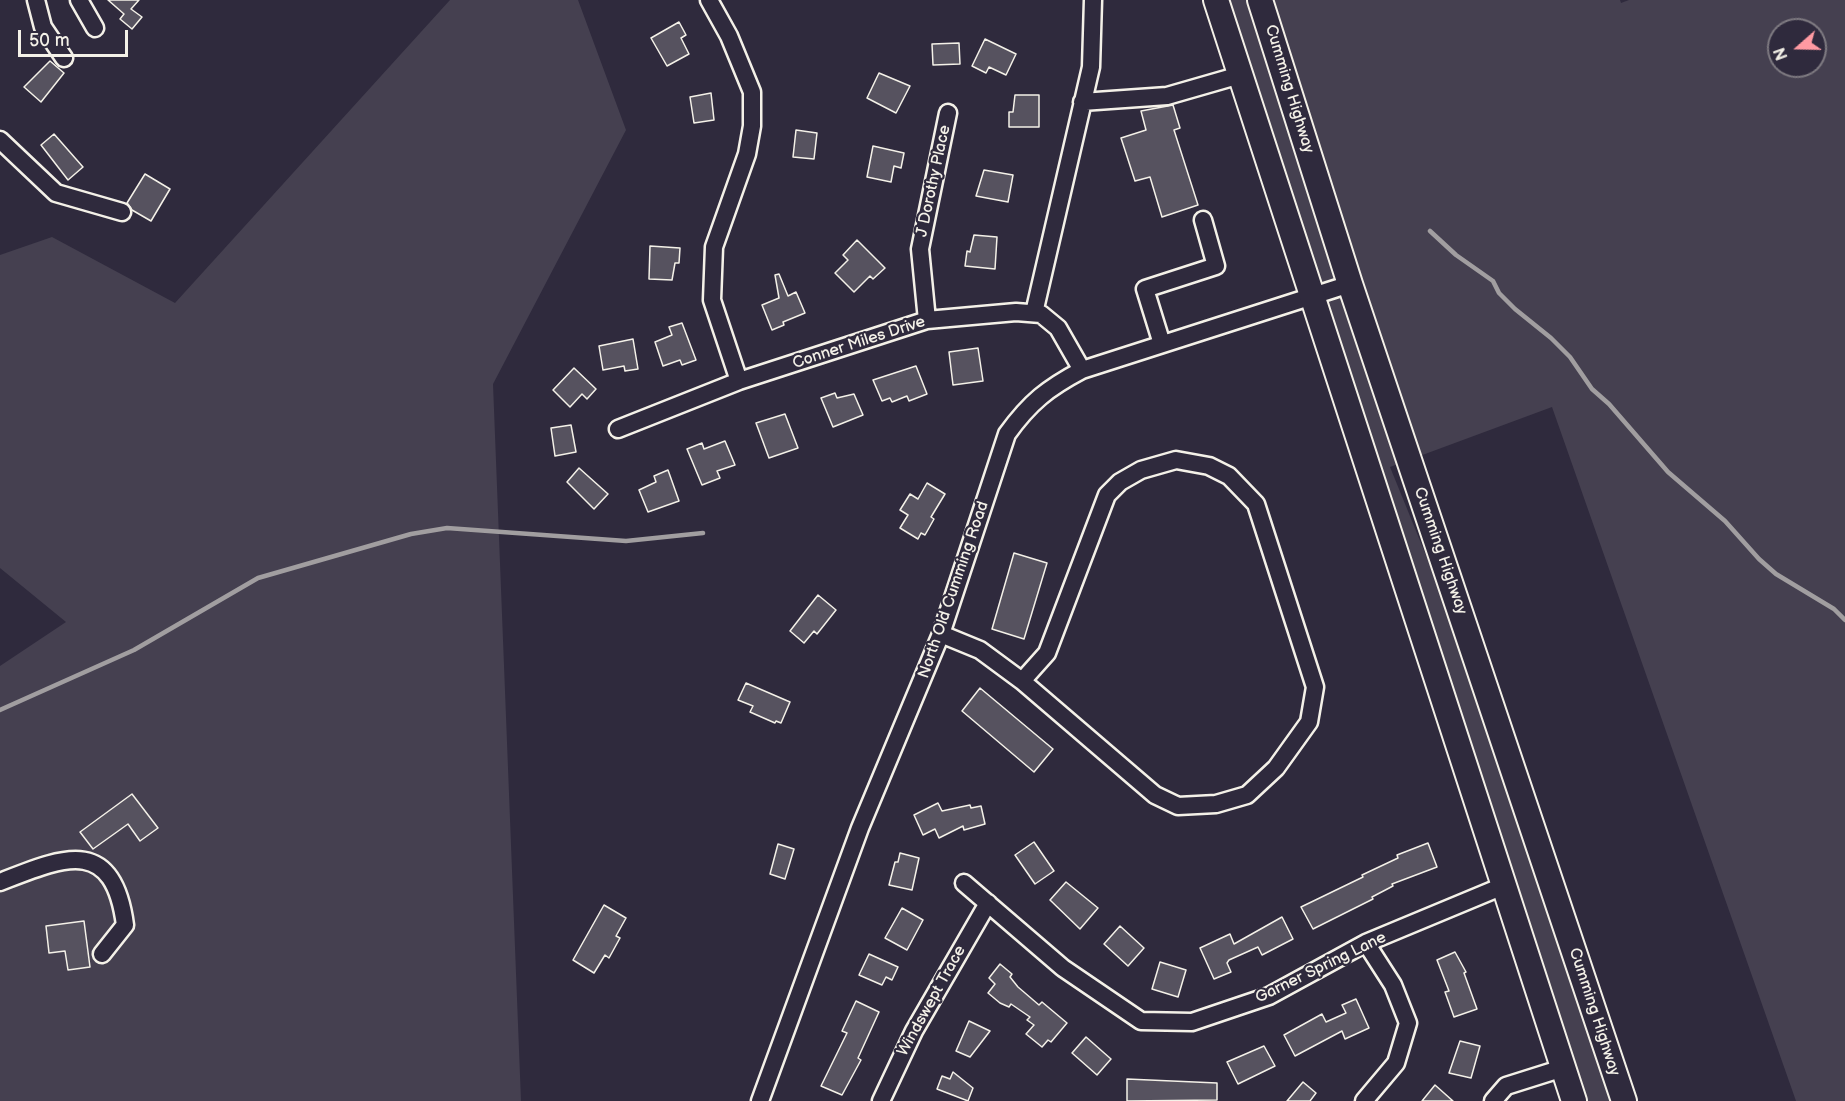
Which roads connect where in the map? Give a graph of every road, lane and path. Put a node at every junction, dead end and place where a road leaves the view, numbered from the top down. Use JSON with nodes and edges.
{"nodes":[{"id":1,"x":36,"y":0,"type":"edge"},
{"id":2,"x":79,"y":0,"type":"edge"},
{"id":3,"x":709,"y":0,"type":"edge"},
{"id":4,"x":1094,"y":0,"type":"edge"},
{"id":5,"x":1215,"y":0,"type":"edge"},
{"id":6,"x":1260,"y":0,"type":"edge"},
{"id":7,"x":95,"y":28,"type":"dead end"},
{"id":8,"x":64,"y":58,"type":"dead end"},
{"id":9,"x":1240,"y":75,"type":"junction"},
{"id":10,"x":1082,"y":102,"type":"junction"},
{"id":11,"x":948,"y":113,"type":"dead end"},
{"id":12,"x":0,"y":140,"type":"edge"},
{"id":13,"x":122,"y":212,"type":"dead end"},
{"id":14,"x":1203,"y":220,"type":"dead end"},
{"id":15,"x":1350,"y":284,"type":"junction"},
{"id":16,"x":1313,"y":297,"type":"junction"},
{"id":17,"x":1034,"y":313,"type":"junction"},
{"id":18,"x":927,"y":320,"type":"junction"},
{"id":19,"x":1162,"y":344,"type":"junction"},
{"id":20,"x":1082,"y":370,"type":"junction"},
{"id":21,"x":739,"y":381,"type":"junction"},
{"id":22,"x":618,"y":429,"type":"dead end"},
{"id":23,"x":941,"y":634,"type":"junction"},
{"id":24,"x":1022,"y":681,"type":"junction"},
{"id":25,"x":0,"y":882,"type":"edge"},
{"id":26,"x":964,"y":883,"type":"dead end"},
{"id":27,"x":1503,"y":886,"type":"junction"},
{"id":28,"x":988,"y":903,"type":"junction"},
{"id":29,"x":1366,"y":943,"type":"junction"},
{"id":30,"x":102,"y":954,"type":"dead end"},
{"id":31,"x":1563,"y":1068,"type":"junction"},
{"id":32,"x":1508,"y":1094,"type":"edge"},
{"id":33,"x":886,"y":1099,"type":"edge"},
{"id":34,"x":760,"y":1101,"type":"edge"},
{"id":35,"x":1364,"y":1101,"type":"edge"},
{"id":36,"x":1493,"y":1101,"type":"edge"},
{"id":37,"x":1574,"y":1101,"type":"edge"},
{"id":38,"x":1624,"y":1101,"type":"edge"}],
"edges":[{"from":1,"to":8,"type":"street"},
{"from":2,"to":7,"type":"street"},
{"from":3,"to":21,"type":"street"},
{"from":4,"to":10,"type":"street"},
{"from":5,"to":9,"type":"highway"},
{"from":6,"to":15,"type":"highway","name":"Cumming Highway"},
{"from":9,"to":10,"type":"street"},
{"from":9,"to":16,"type":"highway"},
{"from":10,"to":17,"type":"street"},
{"from":11,"to":18,"type":"street","name":"J Dorothy Place"},
{"from":12,"to":13,"type":"street"},
{"from":14,"to":19,"type":"street"},
{"from":15,"to":16,"type":"street","name":"North Old Cumming Road"},
{"from":15,"to":38,"type":"highway","name":"Cumming Highway"},
{"from":16,"to":19,"type":"street","name":"North Old Cumming Road"},
{"from":16,"to":27,"type":"highway"},
{"from":17,"to":18,"type":"street","name":"Conner Miles Drive"},
{"from":17,"to":20,"type":"street"},
{"from":18,"to":21,"type":"street","name":"Conner Miles Drive"},
{"from":19,"to":20,"type":"street","name":"North Old Cumming Road"},
{"from":20,"to":23,"type":"street","name":"North Old Cumming Road"},
{"from":21,"to":22,"type":"street","name":"Conner Miles Drive"},
{"from":23,"to":24,"type":"street"},
{"from":23,"to":34,"type":"street","name":"North Old Cumming Road"},
{"from":24,"to":24,"type":"street"},
{"from":25,"to":30,"type":"street"},
{"from":26,"to":28,"type":"street","name":"Garner Spring Lane"},
{"from":27,"to":29,"type":"street","name":"Garner Spring Lane"},
{"from":27,"to":31,"type":"highway"},
{"from":28,"to":29,"type":"street","name":"Garner Spring Lane"},
{"from":28,"to":33,"type":"street","name":"Windswept Trace"},
{"from":29,"to":35,"type":"street"},
{"from":31,"to":32,"type":"street"},
{"from":31,"to":37,"type":"highway"},
{"from":32,"to":36,"type":"street"}]}
